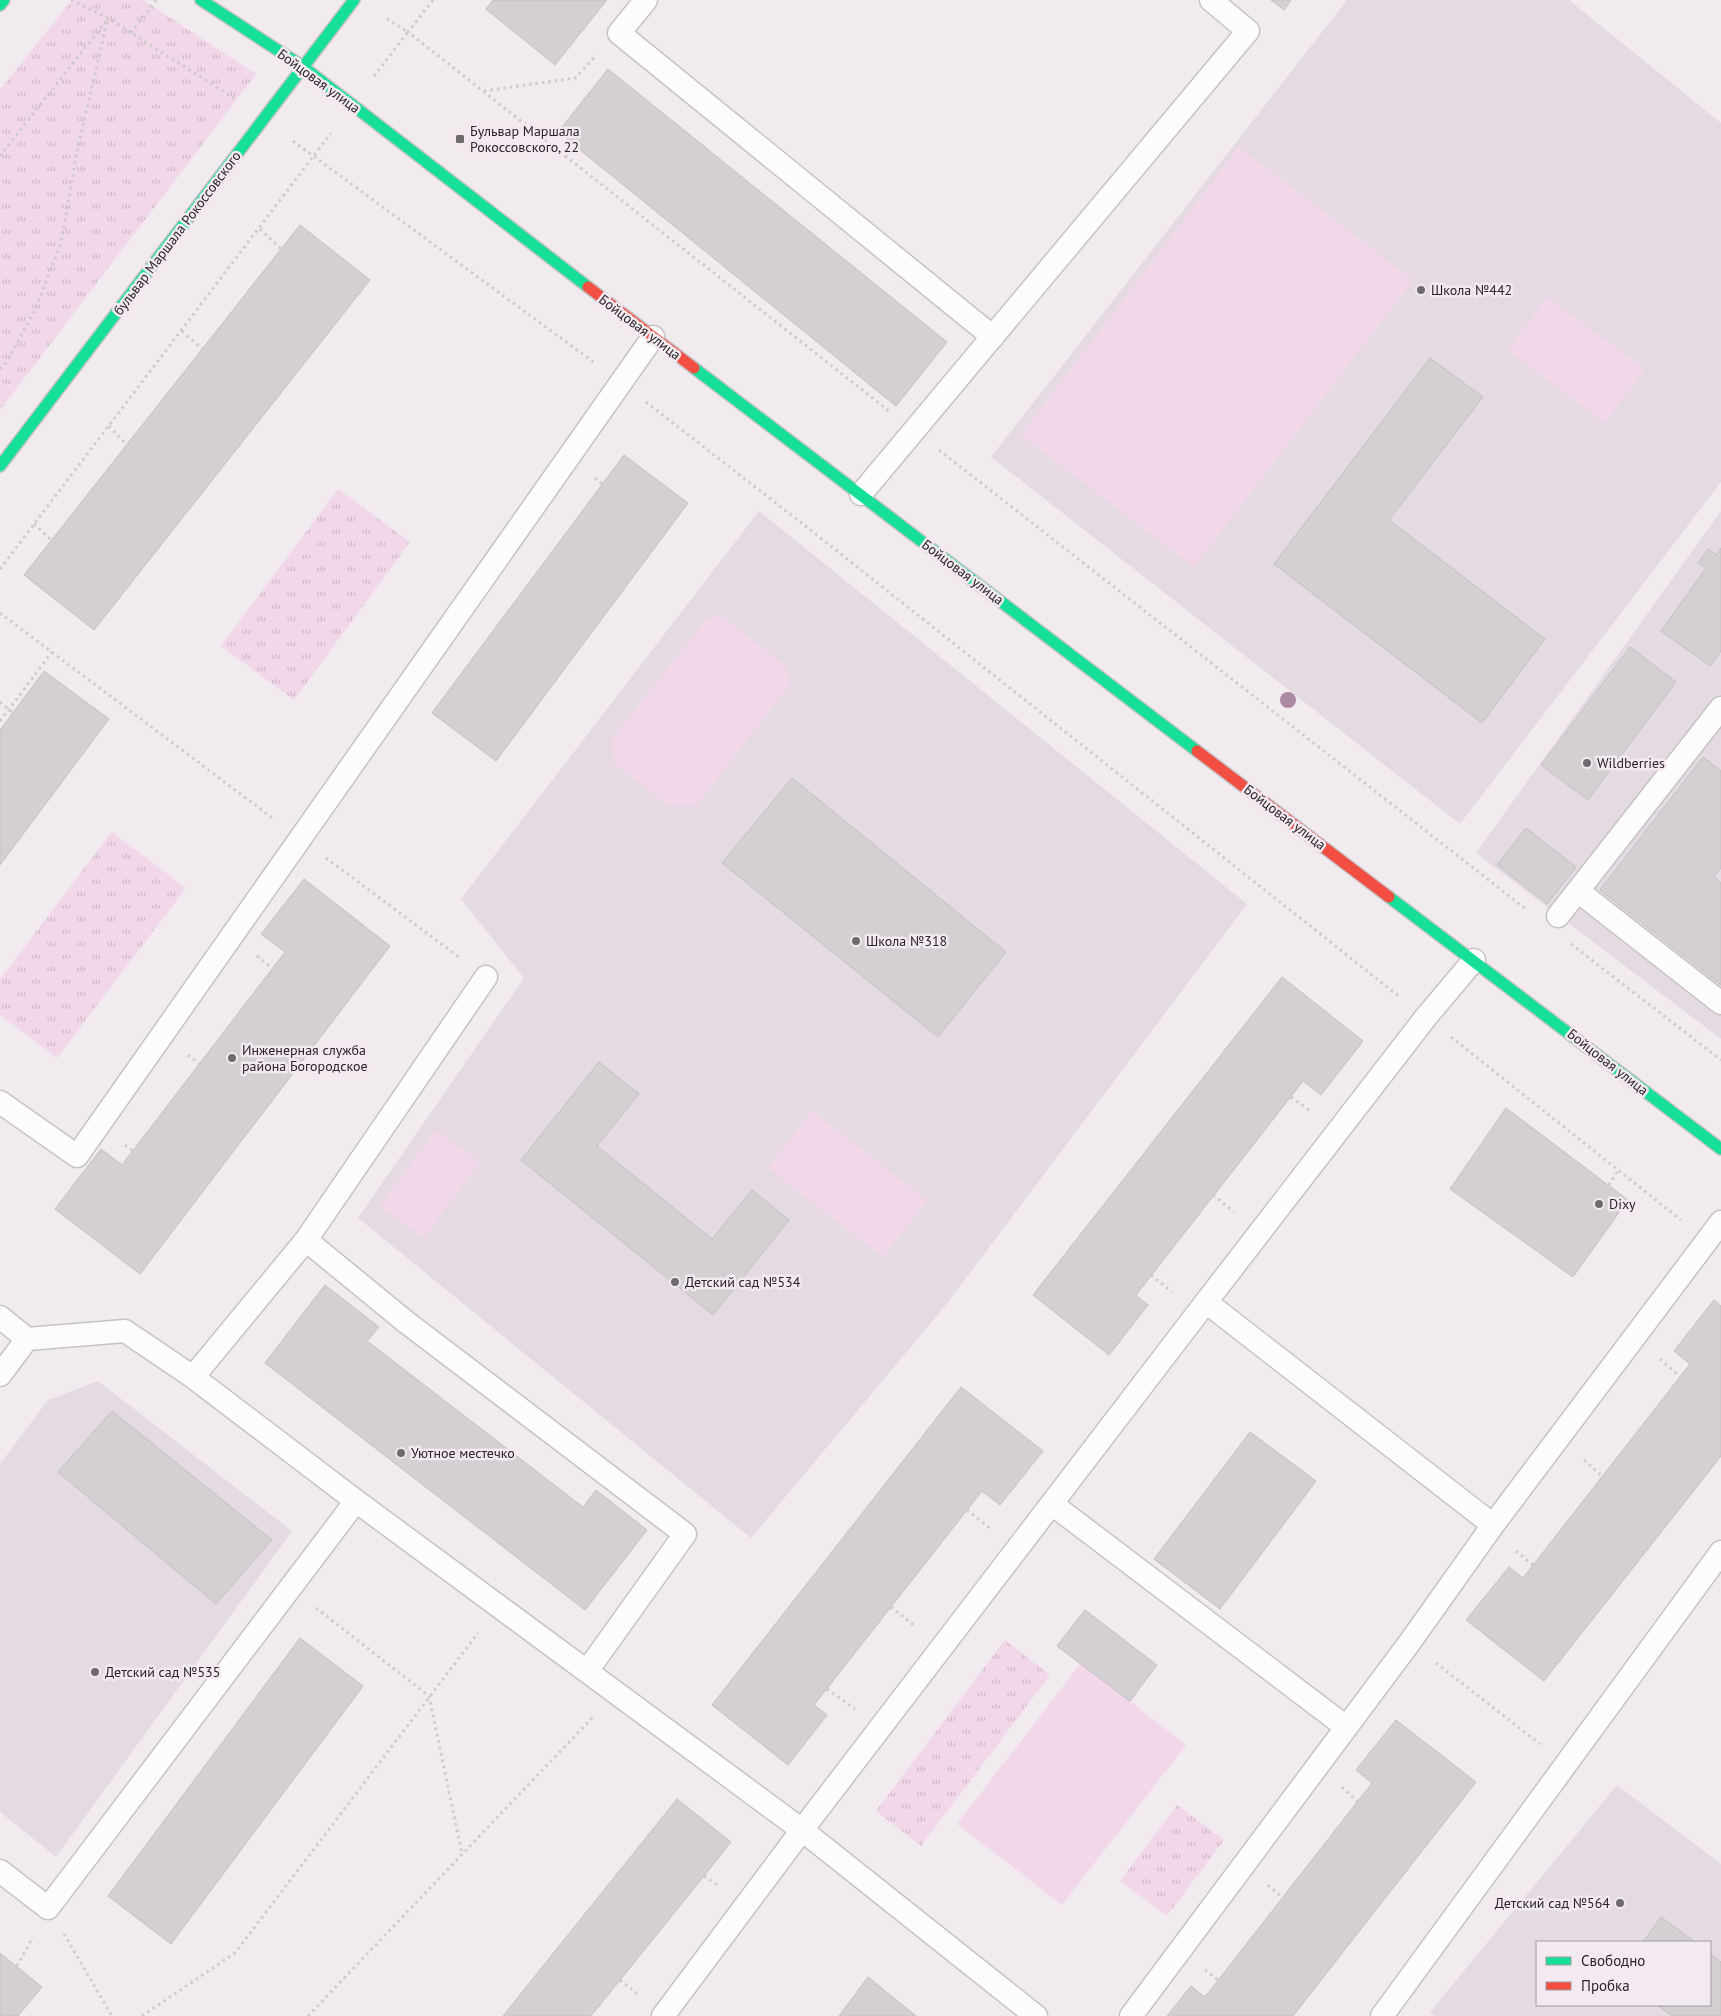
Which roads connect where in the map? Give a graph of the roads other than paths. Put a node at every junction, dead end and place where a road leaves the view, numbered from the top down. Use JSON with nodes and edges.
{"nodes":[{"id":1,"x":4,"y":0,"type":"edge"},
{"id":2,"x":201,"y":0,"type":"edge"},
{"id":3,"x":354,"y":0,"type":"edge"},
{"id":4,"x":646,"y":0,"type":"edge"},
{"id":5,"x":1211,"y":0,"type":"edge"},
{"id":6,"x":0,"y":5,"type":"edge"},
{"id":7,"x":302,"y":66,"type":"junction"},
{"id":8,"x":653,"y":337,"type":"junction"},
{"id":9,"x":993,"y":337,"type":"junction"},
{"id":10,"x":0,"y":466,"type":"edge"},
{"id":11,"x":861,"y":494,"type":"junction"},
{"id":12,"x":1721,"y":708,"type":"edge"},
{"id":13,"x":1578,"y":891,"type":"junction"},
{"id":14,"x":1558,"y":916,"type":"dead end"},
{"id":15,"x":1474,"y":960,"type":"junction"},
{"id":16,"x":486,"y":977,"type":"road end"},
{"id":17,"x":1721,"y":1003,"type":"edge"},
{"id":18,"x":0,"y":1102,"type":"edge"},
{"id":19,"x":1721,"y":1149,"type":"edge"},
{"id":20,"x":1721,"y":1222,"type":"edge"},
{"id":21,"x":306,"y":1240,"type":"junction"},
{"id":22,"x":1206,"y":1302,"type":"junction"},
{"id":23,"x":0,"y":1317,"type":"edge"},
{"id":24,"x":27,"y":1339,"type":"junction"},
{"id":25,"x":0,"y":1374,"type":"edge"},
{"id":26,"x":193,"y":1377,"type":"junction"},
{"id":27,"x":356,"y":1501,"type":"junction"},
{"id":28,"x":1052,"y":1504,"type":"junction"},
{"id":29,"x":1493,"y":1525,"type":"junction"},
{"id":30,"x":1721,"y":1552,"type":"edge"},
{"id":31,"x":587,"y":1671,"type":"junction"},
{"id":32,"x":1346,"y":1727,"type":"junction"},
{"id":33,"x":802,"y":1830,"type":"junction"},
{"id":34,"x":0,"y":1871,"type":"edge"},
{"id":35,"x":663,"y":2016,"type":"edge"},
{"id":36,"x":1036,"y":2016,"type":"edge"},
{"id":37,"x":1131,"y":2016,"type":"edge"},
{"id":38,"x":1382,"y":2016,"type":"edge"}],
"edges":[{"from":1,"to":6,"type":"street"},
{"from":2,"to":7,"type":"street","name":"Бойцовая улица"},
{"from":3,"to":7,"type":"street","name":"бульвар Маршала Рокоссовского"},
{"from":4,"to":9,"type":"lane"},
{"from":5,"to":9,"type":"lane"},
{"from":7,"to":8,"type":"street","name":"Бойцовая улица"},
{"from":7,"to":10,"type":"street","name":"бульвар Маршала Рокоссовского"},
{"from":8,"to":11,"type":"street","name":"Бойцовая улица"},
{"from":8,"to":18,"type":"lane"},
{"from":9,"to":11,"type":"lane"},
{"from":11,"to":15,"type":"street","name":"Бойцовая улица"},
{"from":12,"to":13,"type":"lane"},
{"from":13,"to":14,"type":"lane"},
{"from":13,"to":17,"type":"lane"},
{"from":15,"to":19,"type":"street","name":"Бойцовая улица"},
{"from":15,"to":22,"type":"lane"},
{"from":16,"to":21,"type":"lane"},
{"from":20,"to":29,"type":"lane"},
{"from":21,"to":26,"type":"lane"},
{"from":21,"to":31,"type":"lane"},
{"from":22,"to":28,"type":"lane"},
{"from":22,"to":29,"type":"lane"},
{"from":23,"to":24,"type":"lane"},
{"from":24,"to":25,"type":"lane"},
{"from":24,"to":26,"type":"lane"},
{"from":26,"to":27,"type":"lane"},
{"from":27,"to":31,"type":"lane"},
{"from":27,"to":34,"type":"lane"},
{"from":28,"to":32,"type":"lane"},
{"from":28,"to":33,"type":"lane"},
{"from":29,"to":32,"type":"lane"},
{"from":30,"to":38,"type":"lane"},
{"from":31,"to":33,"type":"lane"},
{"from":32,"to":37,"type":"lane"},
{"from":33,"to":35,"type":"lane"},
{"from":33,"to":36,"type":"lane"}]}
